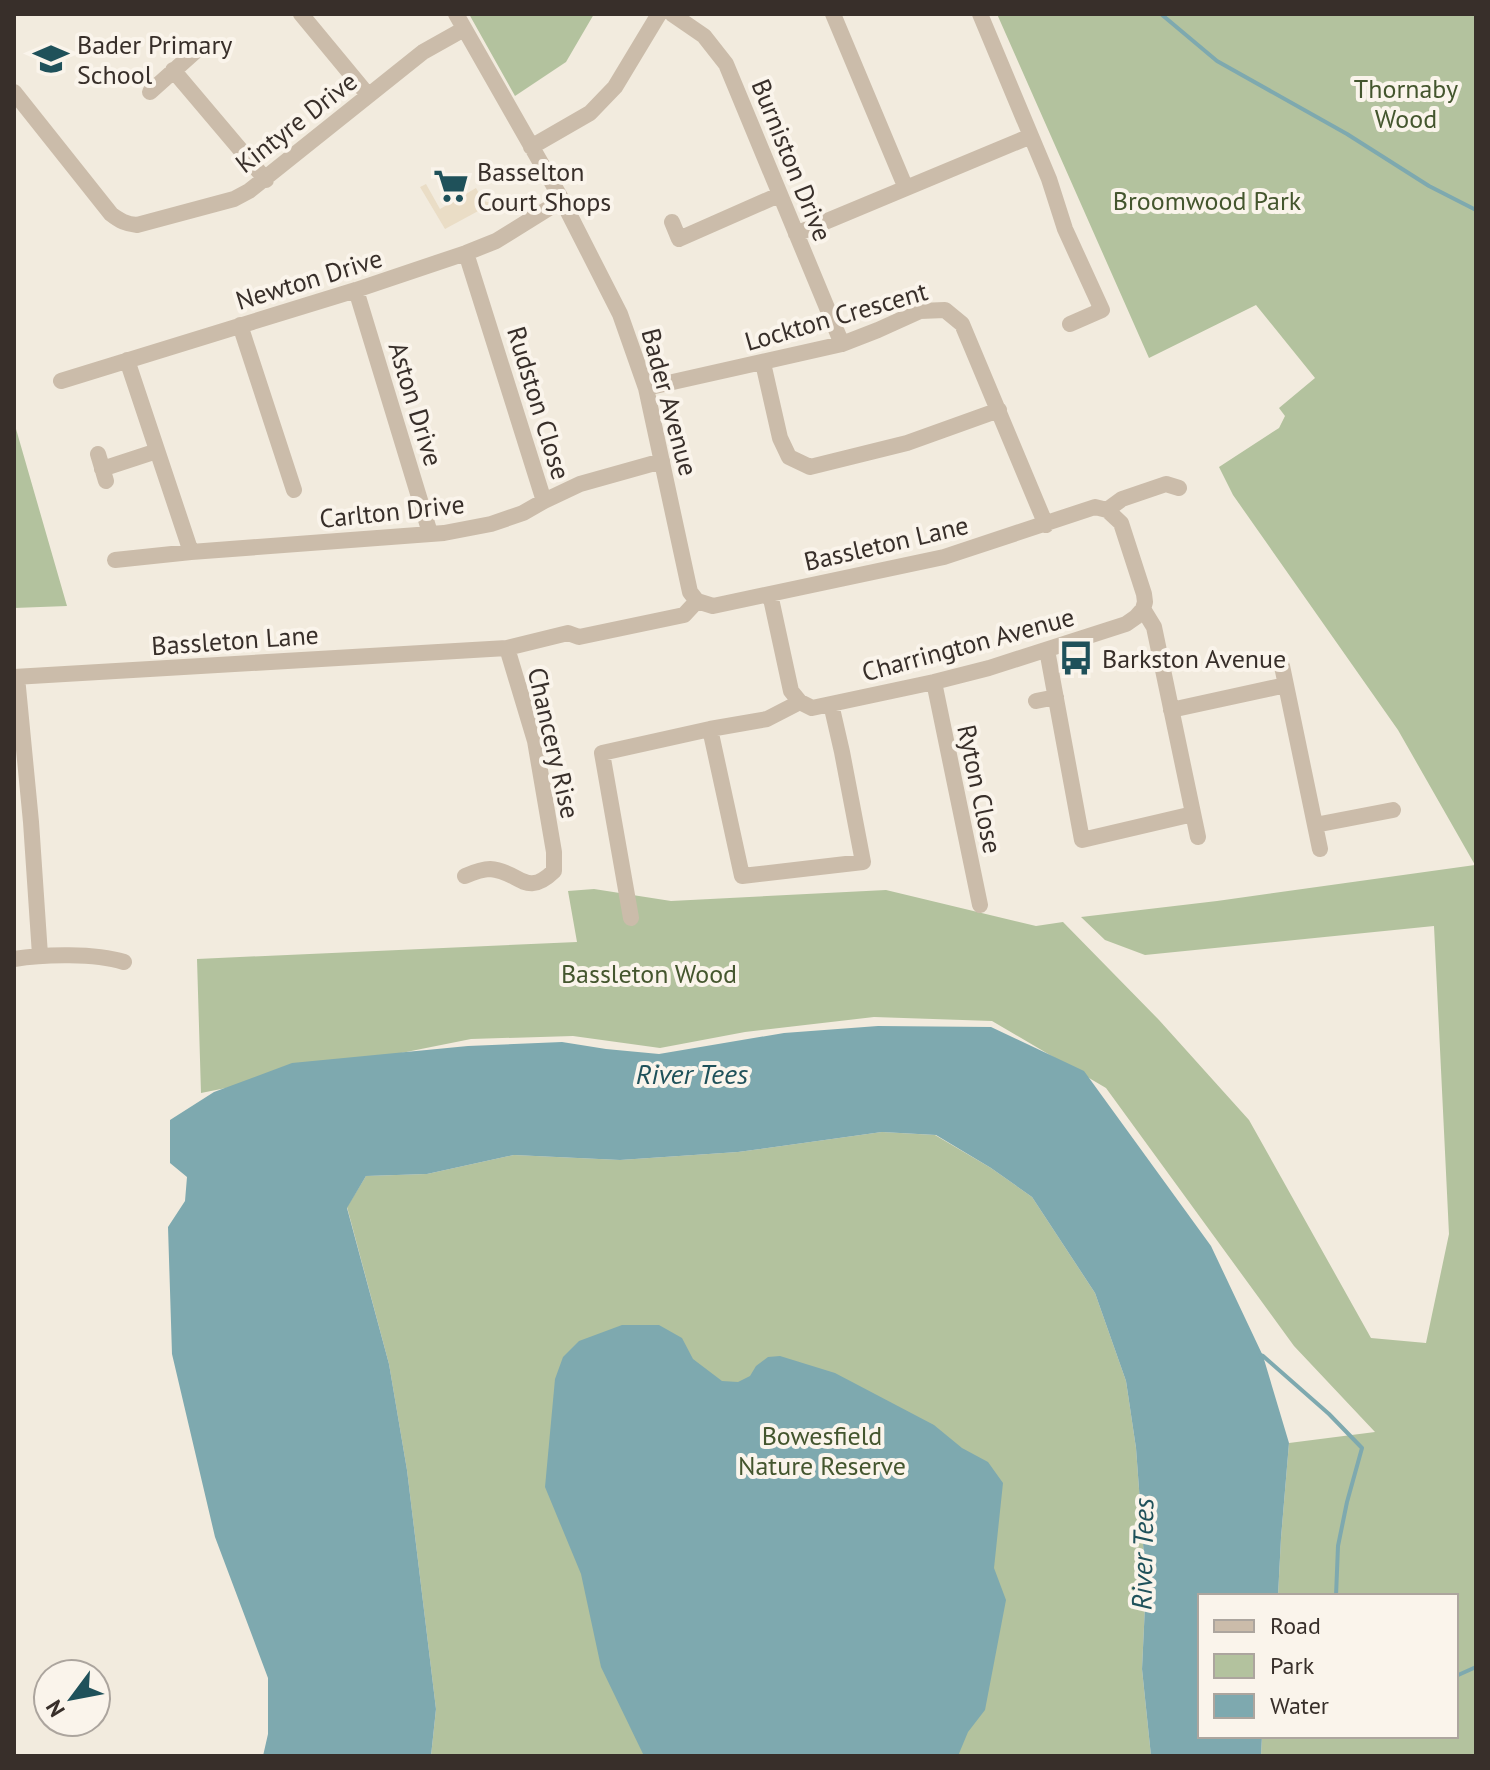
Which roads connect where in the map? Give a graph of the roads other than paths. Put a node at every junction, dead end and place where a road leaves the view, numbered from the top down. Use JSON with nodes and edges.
{"nodes":[{"id":1,"x":301,"y":14,"type":"edge"},
{"id":2,"x":659,"y":14,"type":"edge"},
{"id":3,"x":672,"y":14,"type":"edge"},
{"id":4,"x":833,"y":14,"type":"edge"},
{"id":5,"x":980,"y":14,"type":"edge"},
{"id":6,"x":460,"y":21,"type":"edge"},
{"id":7,"x":198,"y":49,"type":"dead end"},
{"id":8,"x":173,"y":70,"type":"junction"},
{"id":9,"x":14,"y":92,"type":"edge"},
{"id":10,"x":150,"y":92,"type":"dead end"},
{"id":11,"x":368,"y":95,"type":"junction"},
{"id":12,"x":1031,"y":136,"type":"junction"},
{"id":13,"x":531,"y":147,"type":"junction"},
{"id":14,"x":266,"y":180,"type":"junction"},
{"id":15,"x":905,"y":186,"type":"junction"},
{"id":16,"x":779,"y":195,"type":"junction"},
{"id":17,"x":562,"y":200,"type":"junction"},
{"id":18,"x":672,"y":222,"type":"dead end"},
{"id":19,"x":796,"y":234,"type":"junction"},
{"id":20,"x":466,"y":253,"type":"junction"},
{"id":21,"x":356,"y":290,"type":"junction"},
{"id":22,"x":1070,"y":324,"type":"dead end"},
{"id":23,"x":240,"y":325,"type":"junction"},
{"id":24,"x":842,"y":344,"type":"junction"},
{"id":25,"x":127,"y":360,"type":"junction"},
{"id":26,"x":763,"y":363,"type":"junction"},
{"id":27,"x":61,"y":381,"type":"dead end"},
{"id":28,"x":646,"y":388,"type":"junction"},
{"id":29,"x":999,"y":410,"type":"junction"},
{"id":30,"x":157,"y":451,"type":"junction"},
{"id":31,"x":662,"y":461,"type":"junction"},
{"id":32,"x":102,"y":468,"type":"dead end"},
{"id":33,"x":1179,"y":488,"type":"dead end"},
{"id":34,"x":294,"y":490,"type":"dead end"},
{"id":35,"x":544,"y":501,"type":"junction"},
{"id":36,"x":1107,"y":510,"type":"junction"},
{"id":37,"x":1046,"y":525,"type":"junction"},
{"id":38,"x":430,"y":533,"type":"junction"},
{"id":39,"x":191,"y":552,"type":"junction"},
{"id":40,"x":115,"y":560,"type":"dead end"},
{"id":41,"x":770,"y":594,"type":"junction"},
{"id":42,"x":697,"y":601,"type":"junction"},
{"id":43,"x":1143,"y":609,"type":"junction"},
{"id":44,"x":507,"y":648,"type":"junction"},
{"id":45,"x":1047,"y":650,"type":"junction"},
{"id":46,"x":1282,"y":666,"type":"dead end"},
{"id":47,"x":16,"y":677,"type":"edge"},
{"id":48,"x":934,"y":682,"type":"junction"},
{"id":49,"x":1286,"y":685,"type":"junction"},
{"id":50,"x":1054,"y":689,"type":"junction"},
{"id":51,"x":1036,"y":701,"type":"dead end"},
{"id":52,"x":800,"y":702,"type":"junction"},
{"id":53,"x":831,"y":704,"type":"junction"},
{"id":54,"x":1171,"y":710,"type":"junction"},
{"id":55,"x":710,"y":729,"type":"junction"},
{"id":56,"x":1393,"y":810,"type":"dead end"},
{"id":57,"x":1193,"y":814,"type":"junction"},
{"id":58,"x":22,"y":823,"type":"edge"},
{"id":59,"x":1315,"y":825,"type":"junction"},
{"id":60,"x":1198,"y":837,"type":"dead end"},
{"id":61,"x":1320,"y":849,"type":"dead end"},
{"id":62,"x":484,"y":850,"type":"dead end"},
{"id":63,"x":487,"y":869,"type":"junction"},
{"id":64,"x":465,"y":876,"type":"dead end"},
{"id":65,"x":980,"y":905,"type":"dead end"},
{"id":66,"x":631,"y":918,"type":"dead end"},
{"id":67,"x":40,"y":955,"type":"junction"},
{"id":68,"x":14,"y":959,"type":"edge"},
{"id":69,"x":124,"y":962,"type":"dead end"}],
"edges":[{"from":1,"to":11,"type":"street"},
{"from":2,"to":13,"type":"street"},
{"from":3,"to":16,"type":"street","name":"Burniston Drive"},
{"from":4,"to":15,"type":"street"},
{"from":5,"to":12,"type":"street"},
{"from":6,"to":11,"type":"street","name":"Kintyre Drive"},
{"from":6,"to":13,"type":"street","name":"Bader Avenue"},
{"from":7,"to":8,"type":"street"},
{"from":8,"to":10,"type":"street"},
{"from":8,"to":14,"type":"street"},
{"from":9,"to":14,"type":"street","name":"Kintyre Drive"},
{"from":11,"to":14,"type":"street","name":"Kintyre Drive"},
{"from":12,"to":15,"type":"street"},
{"from":12,"to":22,"type":"street"},
{"from":13,"to":17,"type":"street","name":"Bader Avenue"},
{"from":15,"to":19,"type":"street"},
{"from":16,"to":18,"type":"street"},
{"from":16,"to":19,"type":"street","name":"Burniston Drive"},
{"from":17,"to":20,"type":"street","name":"Newton Drive"},
{"from":17,"to":28,"type":"street","name":"Bader Avenue"},
{"from":19,"to":24,"type":"street","name":"Burniston Drive"},
{"from":20,"to":21,"type":"street","name":"Newton Drive"},
{"from":20,"to":35,"type":"street","name":"Rudston Close"},
{"from":21,"to":23,"type":"street","name":"Newton Drive"},
{"from":21,"to":38,"type":"street","name":"Aston Drive"},
{"from":23,"to":25,"type":"street","name":"Newton Drive"},
{"from":23,"to":34,"type":"street"},
{"from":24,"to":26,"type":"street","name":"Lockton Crescent"},
{"from":24,"to":29,"type":"street","name":"Lockton Crescent"},
{"from":25,"to":27,"type":"street","name":"Newton Drive"},
{"from":25,"to":30,"type":"street"},
{"from":26,"to":28,"type":"street","name":"Lockton Crescent"},
{"from":26,"to":29,"type":"street"},
{"from":28,"to":31,"type":"street","name":"Bader Avenue"},
{"from":29,"to":37,"type":"street","name":"Lockton Crescent"},
{"from":30,"to":32,"type":"street"},
{"from":30,"to":39,"type":"street"},
{"from":31,"to":35,"type":"street","name":"Carlton Drive"},
{"from":31,"to":42,"type":"street","name":"Bader Avenue"},
{"from":33,"to":36,"type":"street","name":"Bassleton Lane"},
{"from":35,"to":38,"type":"street","name":"Carlton Drive"},
{"from":36,"to":37,"type":"street","name":"Bassleton Lane"},
{"from":36,"to":43,"type":"street"},
{"from":37,"to":41,"type":"street","name":"Bassleton Lane"},
{"from":38,"to":39,"type":"street","name":"Carlton Drive"},
{"from":39,"to":40,"type":"street","name":"Carlton Drive"},
{"from":41,"to":42,"type":"street","name":"Bassleton Lane"},
{"from":41,"to":52,"type":"street"},
{"from":42,"to":44,"type":"street","name":"Bassleton Lane"},
{"from":43,"to":45,"type":"street","name":"Charrington Avenue"},
{"from":43,"to":54,"type":"street"},
{"from":44,"to":47,"type":"street","name":"Bassleton Lane"},
{"from":44,"to":63,"type":"street","name":"Chancery Rise"},
{"from":45,"to":48,"type":"street","name":"Charrington Avenue"},
{"from":45,"to":50,"type":"street"},
{"from":46,"to":49,"type":"street"},
{"from":47,"to":58,"type":"street"},
{"from":48,"to":53,"type":"street","name":"Charrington Avenue"},
{"from":48,"to":65,"type":"street","name":"Ryton Close"},
{"from":49,"to":54,"type":"street"},
{"from":49,"to":59,"type":"street"},
{"from":50,"to":51,"type":"street"},
{"from":50,"to":57,"type":"street"},
{"from":52,"to":53,"type":"street","name":"Charrington Avenue"},
{"from":52,"to":55,"type":"street","name":"Charrington Avenue"},
{"from":53,"to":55,"type":"street"},
{"from":54,"to":57,"type":"street"},
{"from":55,"to":66,"type":"street","name":"Charrington Avenue"},
{"from":56,"to":59,"type":"street"},
{"from":57,"to":60,"type":"street"},
{"from":58,"to":67,"type":"street"},
{"from":59,"to":61,"type":"street"},
{"from":62,"to":63,"type":"street"},
{"from":63,"to":64,"type":"street"},
{"from":67,"to":68,"type":"street"},
{"from":67,"to":69,"type":"street"}]}
